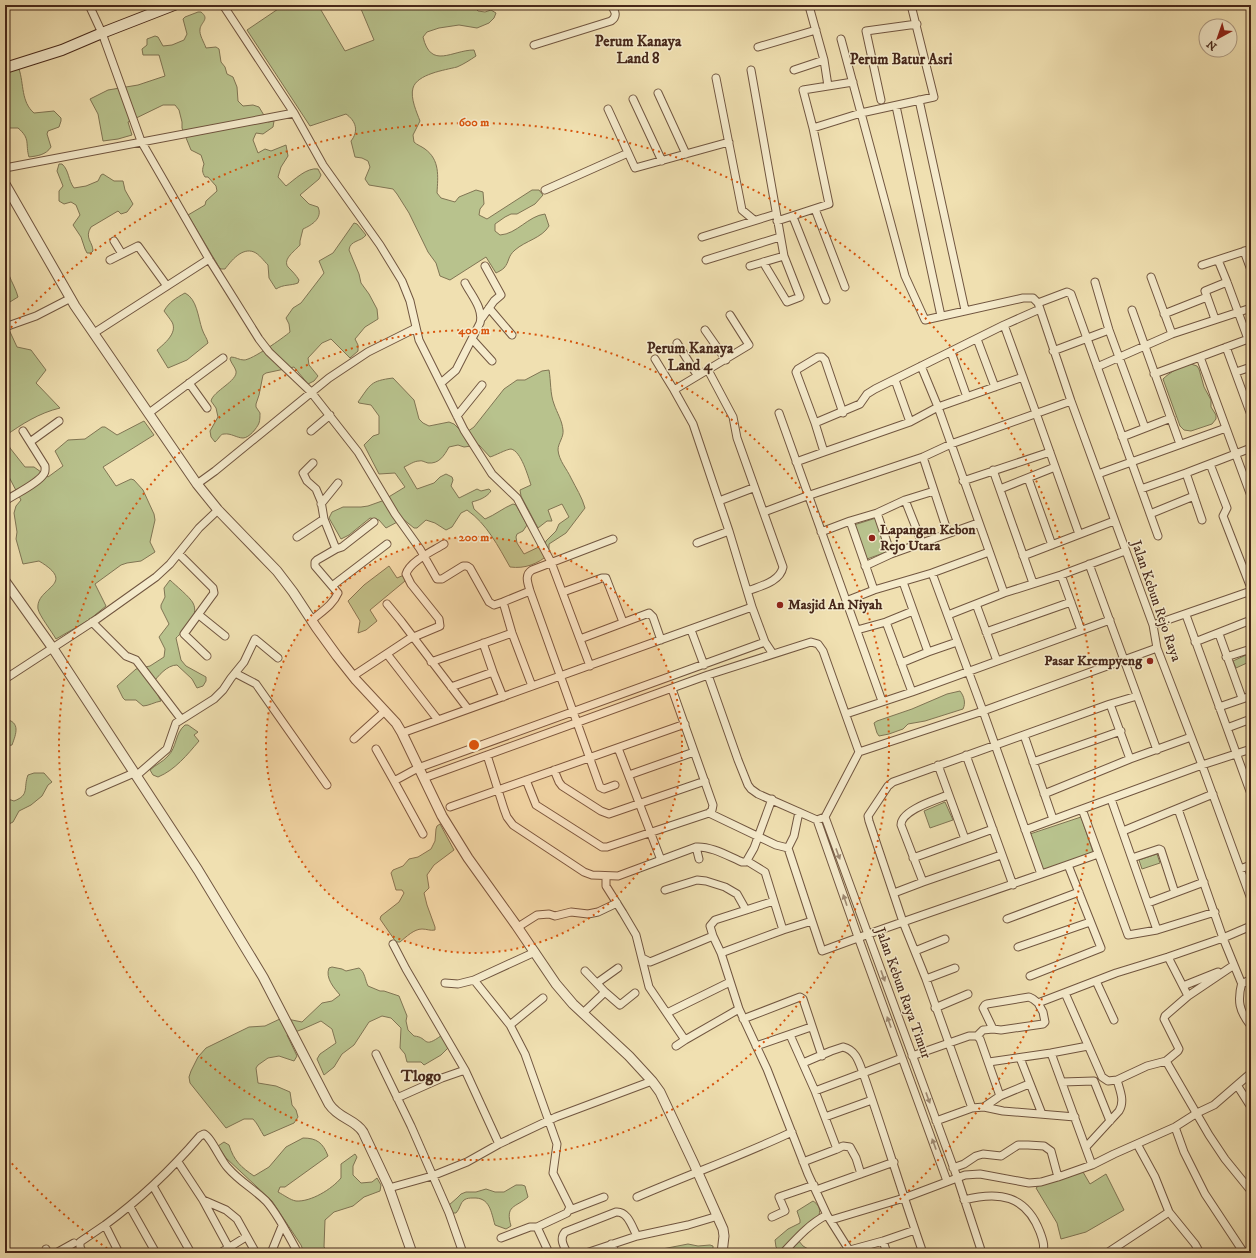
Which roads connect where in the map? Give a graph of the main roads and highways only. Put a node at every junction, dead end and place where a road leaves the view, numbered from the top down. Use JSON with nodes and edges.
{"nodes":[{"id":1,"x":174,"y":5,"type":"edge"},
{"id":2,"x":5,"y":68,"type":"edge"}],
"edges":[{"from":1,"to":2,"type":"main road"}]}
